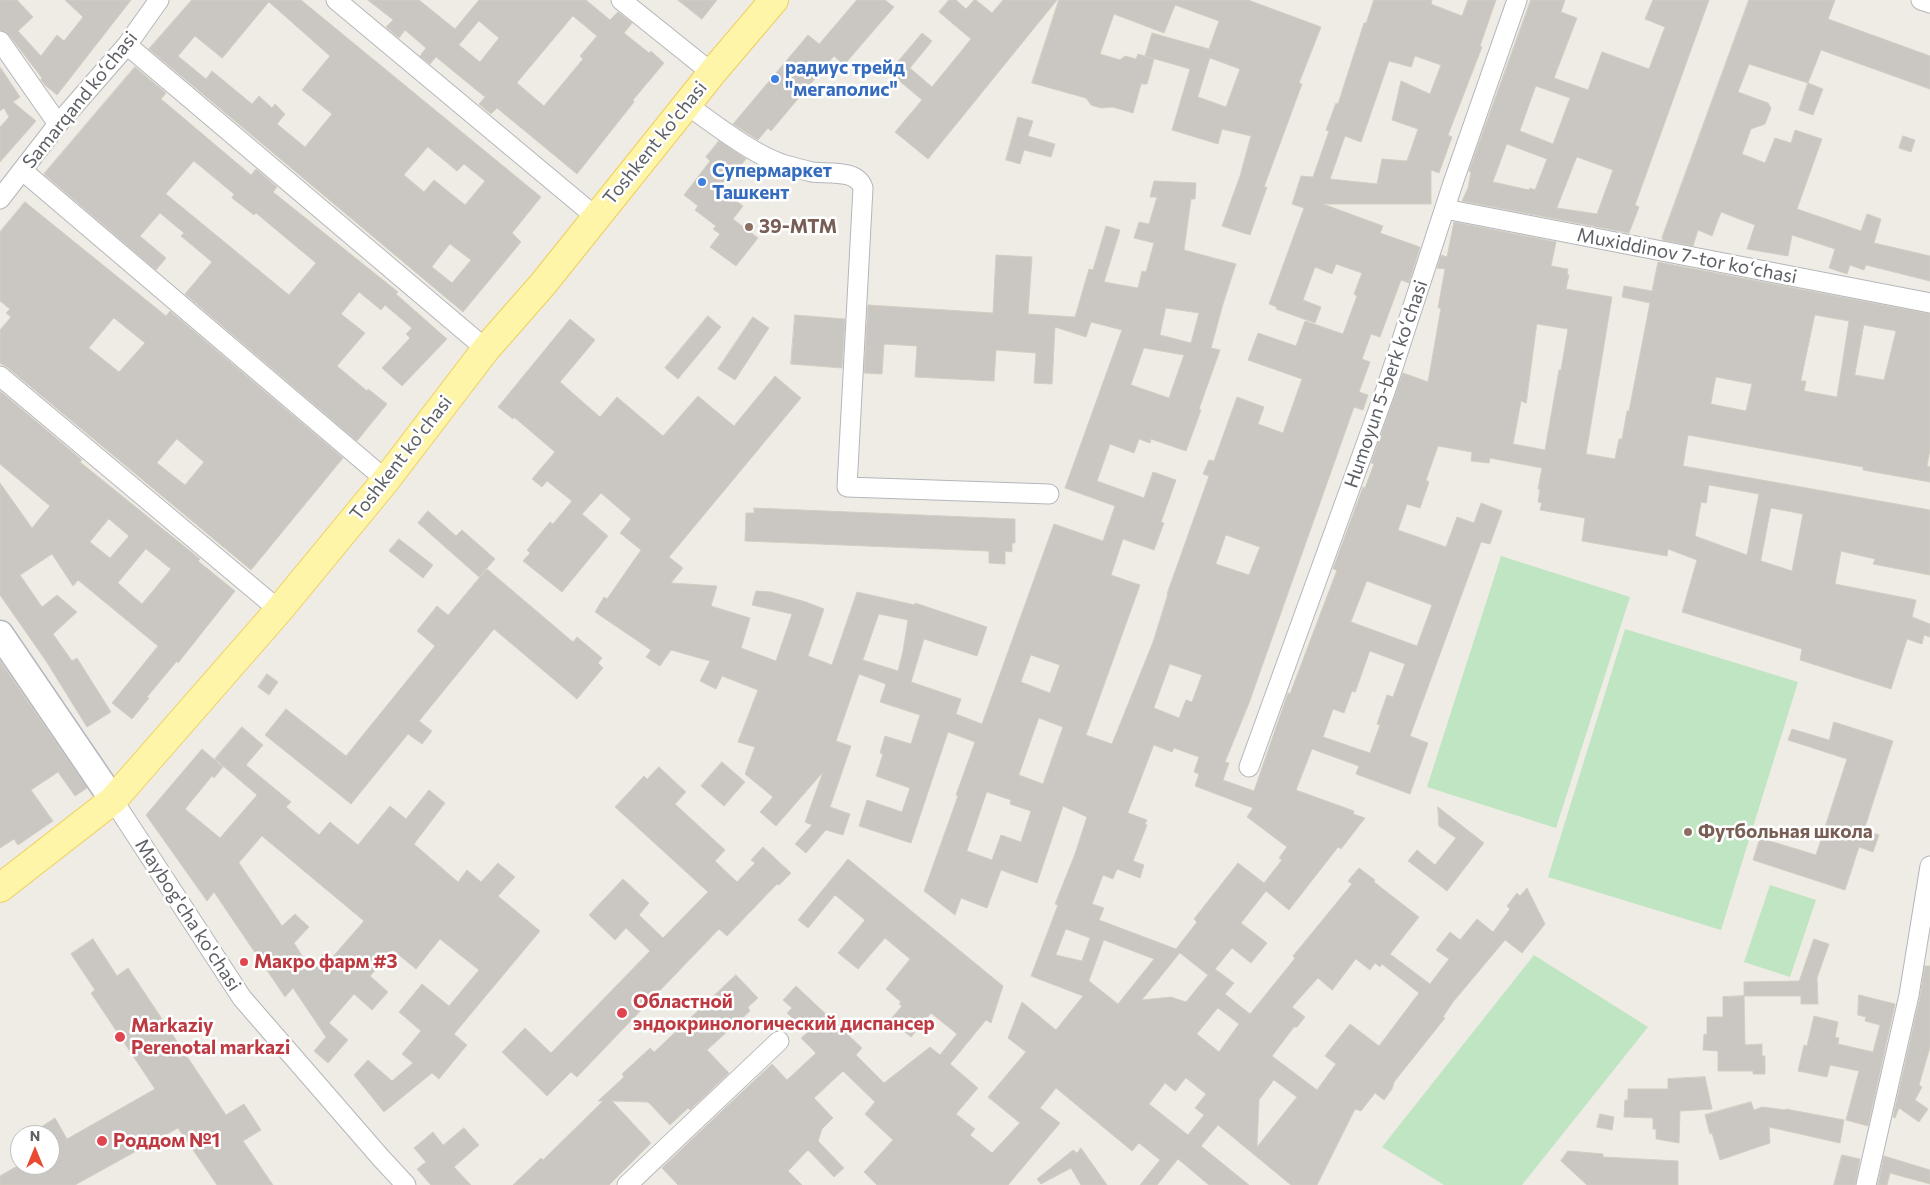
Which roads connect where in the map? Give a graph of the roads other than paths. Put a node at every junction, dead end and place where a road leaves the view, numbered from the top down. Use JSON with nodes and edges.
{"nodes":[{"id":1,"x":159,"y":0,"type":"edge"},
{"id":2,"x":336,"y":0,"type":"edge"},
{"id":3,"x":621,"y":0,"type":"edge"},
{"id":4,"x":774,"y":0,"type":"edge"},
{"id":5,"x":1516,"y":0,"type":"edge"},
{"id":6,"x":1921,"y":0,"type":"edge"},
{"id":7,"x":1930,"y":3,"type":"edge"},
{"id":8,"x":0,"y":41,"type":"edge"},
{"id":9,"x":127,"y":45,"type":"junction"},
{"id":10,"x":712,"y":73,"type":"junction"},
{"id":11,"x":686,"y":104,"type":"junction"},
{"id":12,"x":58,"y":124,"type":"junction"},
{"id":13,"x":23,"y":171,"type":"junction"},
{"id":14,"x":0,"y":199,"type":"edge"},
{"id":15,"x":1445,"y":209,"type":"junction"},
{"id":16,"x":596,"y":218,"type":"junction"},
{"id":17,"x":1930,"y":303,"type":"edge"},
{"id":18,"x":486,"y":349,"type":"junction"},
{"id":19,"x":0,"y":376,"type":"edge"},
{"id":20,"x":386,"y":480,"type":"junction"},
{"id":21,"x":1049,"y":494,"type":"dead end"},
{"id":22,"x":279,"y":610,"type":"junction"},
{"id":23,"x":0,"y":634,"type":"edge"},
{"id":24,"x":1249,"y":767,"type":"dead end"},
{"id":25,"x":113,"y":800,"type":"junction"},
{"id":26,"x":1930,"y":866,"type":"edge"},
{"id":27,"x":0,"y":888,"type":"edge"},
{"id":28,"x":779,"y":1041,"type":"dead end"},
{"id":29,"x":406,"y":1185,"type":"edge"},
{"id":30,"x":626,"y":1185,"type":"edge"},
{"id":31,"x":1866,"y":1185,"type":"edge"}],
"edges":[{"from":1,"to":9,"type":"street","name":"Samarqand ko‘chasi"},
{"from":2,"to":16,"type":"street"},
{"from":3,"to":10,"type":"street"},
{"from":4,"to":10,"type":"main road","name":"Toshkent ko'chasi"},
{"from":5,"to":15,"type":"street","name":"Humoyun 5-berk koʻchasi"},
{"from":6,"to":7,"type":"street"},
{"from":8,"to":12,"type":"street"},
{"from":9,"to":12,"type":"street","name":"Samarqand ko‘chasi"},
{"from":9,"to":18,"type":"street"},
{"from":10,"to":11,"type":"main road","name":"Toshkent ko'chasi"},
{"from":11,"to":16,"type":"main road","name":"Toshkent ko'chasi"},
{"from":11,"to":21,"type":"street"},
{"from":12,"to":13,"type":"street","name":"Samarqand ko‘chasi"},
{"from":13,"to":14,"type":"street","name":"Samarqand ko‘chasi"},
{"from":13,"to":20,"type":"street"},
{"from":15,"to":17,"type":"street","name":"Muxiddinov 7-tor koʻchasi"},
{"from":15,"to":24,"type":"street","name":"Humoyun 5-berk koʻchasi"},
{"from":16,"to":18,"type":"main road","name":"Toshkent ko'chasi"},
{"from":18,"to":20,"type":"main road","name":"Toshkent ko'chasi"},
{"from":19,"to":22,"type":"street"},
{"from":20,"to":22,"type":"main road","name":"Toshkent ko'chasi"},
{"from":22,"to":25,"type":"main road","name":"Toshkent ko'chasi"},
{"from":23,"to":25,"type":"street"},
{"from":25,"to":27,"type":"main road","name":"Toshkent ko'chasi"},
{"from":25,"to":29,"type":"street","name":"Maybog'cha ko'chasi"},
{"from":26,"to":31,"type":"street"},
{"from":28,"to":30,"type":"street"}]}
